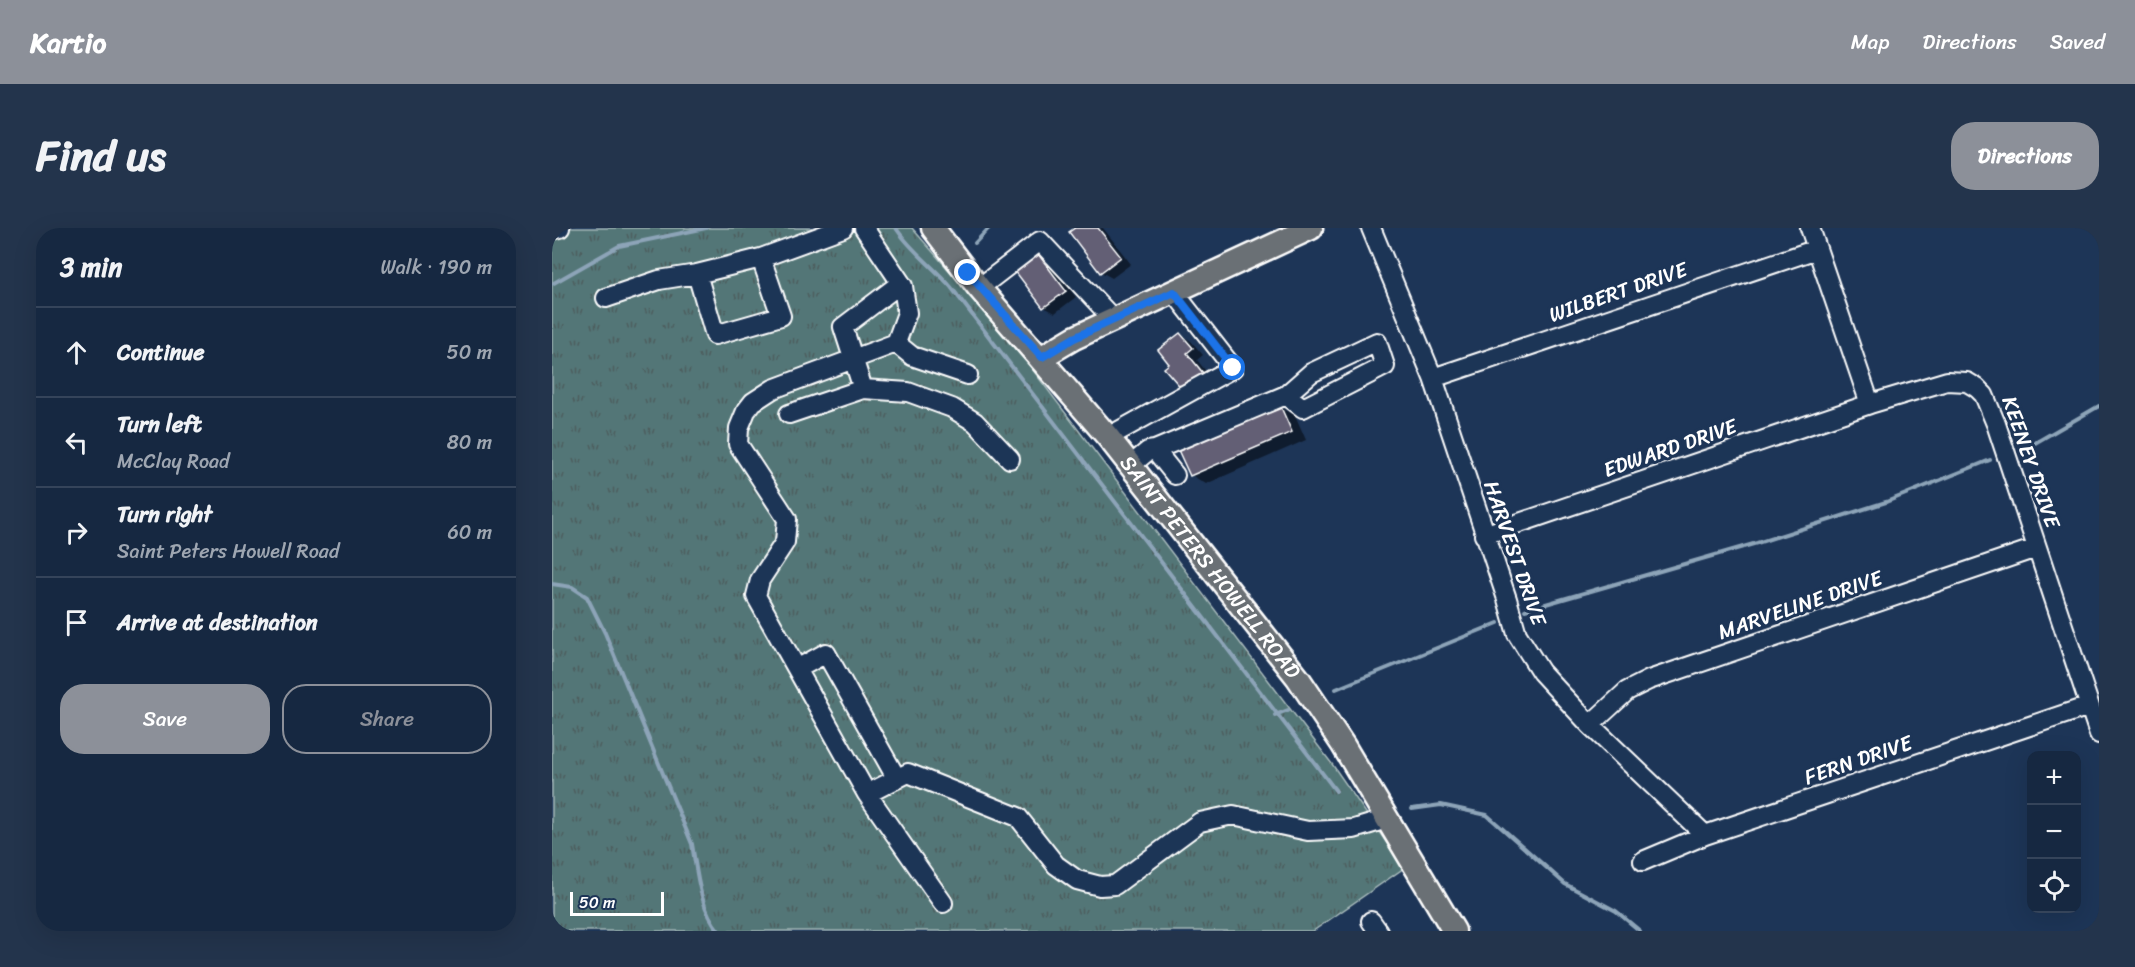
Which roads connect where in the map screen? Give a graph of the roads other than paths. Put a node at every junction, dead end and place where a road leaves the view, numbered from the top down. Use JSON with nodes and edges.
{"nodes":[{"id":1,"x":843,"y":228,"type":"edge"},
{"id":2,"x":864,"y":228,"type":"edge"},
{"id":3,"x":933,"y":228,"type":"edge"},
{"id":4,"x":1311,"y":228,"type":"edge"},
{"id":5,"x":1371,"y":228,"type":"edge"},
{"id":6,"x":1810,"y":228,"type":"edge"},
{"id":7,"x":1817,"y":249,"type":"junction"},
{"id":8,"x":761,"y":258,"type":"junction"},
{"id":9,"x":697,"y":274,"type":"junction"},
{"id":10,"x":901,"y":283,"type":"junction"},
{"id":11,"x":979,"y":288,"type":"junction"},
{"id":12,"x":1174,"y":292,"type":"junction"},
{"id":13,"x":606,"y":298,"type":"dead end"},
{"id":14,"x":1114,"y":320,"type":"junction"},
{"id":15,"x":896,"y":343,"type":"junction"},
{"id":16,"x":1042,"y":357,"type":"junction"},
{"id":17,"x":853,"y":360,"type":"junction"},
{"id":18,"x":968,"y":375,"type":"dead end"},
{"id":19,"x":1433,"y":378,"type":"junction"},
{"id":20,"x":862,"y":389,"type":"junction"},
{"id":21,"x":1286,"y":395,"type":"junction"},
{"id":22,"x":1870,"y":404,"type":"junction"},
{"id":23,"x":789,"y":414,"type":"dead end"},
{"id":24,"x":1108,"y":436,"type":"junction"},
{"id":25,"x":1155,"y":450,"type":"junction"},
{"id":26,"x":1010,"y":459,"type":"dead end"},
{"id":27,"x":1130,"y":466,"type":"junction"},
{"id":28,"x":1175,"y":476,"type":"dead end"},
{"id":29,"x":1484,"y":535,"type":"junction"},
{"id":30,"x":2036,"y":548,"type":"junction"},
{"id":31,"x":797,"y":669,"type":"junction"},
{"id":32,"x":2089,"y":706,"type":"junction"},
{"id":33,"x":1590,"y":725,"type":"junction"},
{"id":34,"x":2099,"y":734,"type":"edge"},
{"id":35,"x":897,"y":779,"type":"junction"},
{"id":36,"x":867,"y":794,"type":"junction"},
{"id":37,"x":1387,"y":819,"type":"junction"},
{"id":38,"x":1705,"y":835,"type":"junction"},
{"id":39,"x":1643,"y":861,"type":"dead end"},
{"id":40,"x":943,"y":903,"type":"dead end"},
{"id":41,"x":1454,"y":931,"type":"edge"}],
"edges":[{"from":1,"to":8,"type":"street"},
{"from":2,"to":10,"type":"street"},
{"from":3,"to":11,"type":"main road","name":"SAINT PETERS HOWELL ROAD"},
{"from":4,"to":12,"type":"main road"},
{"from":5,"to":19,"type":"street","name":"HARVEST DRIVE"},
{"from":6,"to":7,"type":"street"},
{"from":7,"to":19,"type":"street","name":"WILBERT DRIVE"},
{"from":7,"to":22,"type":"street"},
{"from":8,"to":9,"type":"street"},
{"from":8,"to":9,"type":"street"},
{"from":9,"to":13,"type":"street"},
{"from":10,"to":15,"type":"street"},
{"from":10,"to":17,"type":"street"},
{"from":11,"to":14,"type":"street"},
{"from":11,"to":16,"type":"main road","name":"SAINT PETERS HOWELL ROAD"},
{"from":12,"to":14,"type":"main road"},
{"from":12,"to":24,"type":"street"},
{"from":14,"to":16,"type":"main road"},
{"from":15,"to":17,"type":"street"},
{"from":15,"to":18,"type":"street"},
{"from":16,"to":24,"type":"main road","name":"SAINT PETERS HOWELL ROAD"},
{"from":17,"to":20,"type":"street"},
{"from":17,"to":31,"type":"street"},
{"from":19,"to":29,"type":"street","name":"HARVEST DRIVE"},
{"from":20,"to":23,"type":"street"},
{"from":20,"to":26,"type":"street"},
{"from":21,"to":21,"type":"street"},
{"from":21,"to":25,"type":"street"},
{"from":22,"to":29,"type":"street","name":"EDWARD DRIVE"},
{"from":22,"to":30,"type":"street","name":"KEENEY DRIVE"},
{"from":24,"to":27,"type":"main road","name":"SAINT PETERS HOWELL ROAD"},
{"from":25,"to":27,"type":"street"},
{"from":25,"to":28,"type":"street"},
{"from":27,"to":37,"type":"main road","name":"SAINT PETERS HOWELL ROAD"},
{"from":29,"to":33,"type":"street","name":"HARVEST DRIVE"},
{"from":30,"to":32,"type":"street","name":"KEENEY DRIVE"},
{"from":30,"to":33,"type":"street","name":"MARVELINE DRIVE"},
{"from":31,"to":35,"type":"street"},
{"from":31,"to":36,"type":"street"},
{"from":32,"to":34,"type":"street","name":"KEENEY DRIVE"},
{"from":32,"to":38,"type":"street","name":"FERN DRIVE"},
{"from":33,"to":38,"type":"street","name":"HARVEST DRIVE"},
{"from":35,"to":36,"type":"street"},
{"from":35,"to":37,"type":"street"},
{"from":36,"to":40,"type":"street"},
{"from":37,"to":41,"type":"main road","name":"SAINT PETERS HOWELL ROAD"},
{"from":38,"to":39,"type":"street","name":"FERN DRIVE"}]}
